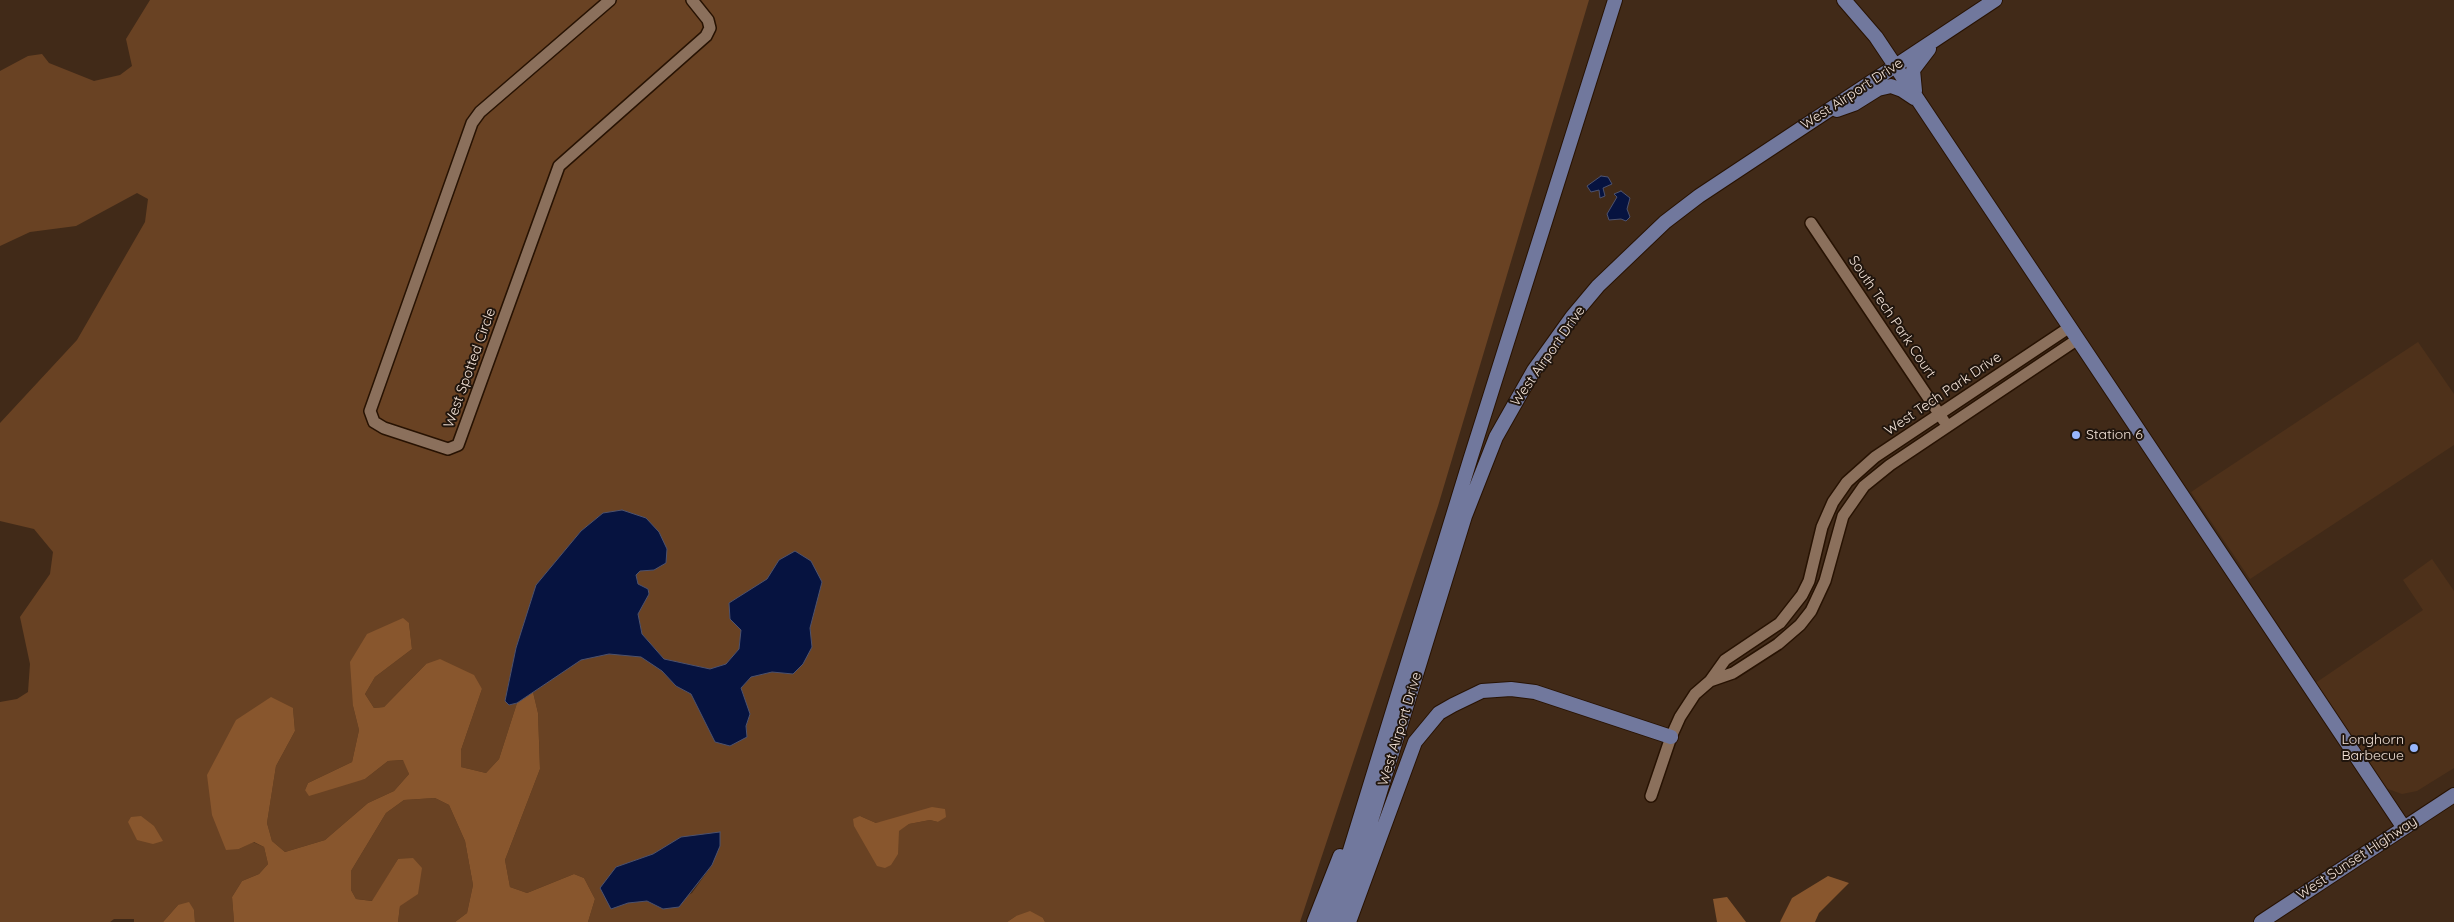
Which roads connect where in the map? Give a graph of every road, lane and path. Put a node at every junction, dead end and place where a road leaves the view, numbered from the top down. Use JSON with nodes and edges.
{"nodes":[{"id":1,"x":610,"y":0,"type":"edge"},
{"id":2,"x":692,"y":0,"type":"edge"},
{"id":3,"x":1615,"y":0,"type":"edge"},
{"id":4,"x":1844,"y":0,"type":"edge"},
{"id":5,"x":1995,"y":0,"type":"edge"},
{"id":6,"x":1939,"y":37,"type":"junction"},
{"id":7,"x":1895,"y":66,"type":"junction"},
{"id":8,"x":1918,"y":102,"type":"junction"},
{"id":9,"x":1819,"y":115,"type":"junction"},
{"id":10,"x":1811,"y":224,"type":"dead end"},
{"id":11,"x":2074,"y":333,"type":"junction"},
{"id":12,"x":1940,"y":415,"type":"junction"},
{"id":13,"x":1947,"y":427,"type":"junction"},
{"id":14,"x":1838,"y":494,"type":"junction"},
{"id":15,"x":1851,"y":503,"type":"junction"},
{"id":16,"x":1795,"y":607,"type":"junction"},
{"id":17,"x":1807,"y":616,"type":"junction"},
{"id":18,"x":1710,"y":681,"type":"junction"},
{"id":19,"x":1671,"y":737,"type":"junction"},
{"id":20,"x":1372,"y":780,"type":"junction"},
{"id":21,"x":2454,"y":794,"type":"edge"},
{"id":22,"x":1652,"y":796,"type":"dead end"},
{"id":23,"x":2404,"y":828,"type":"junction"},
{"id":24,"x":1314,"y":922,"type":"edge"},
{"id":25,"x":1328,"y":922,"type":"edge"},
{"id":26,"x":1340,"y":922,"type":"edge"},
{"id":27,"x":1349,"y":922,"type":"edge"},
{"id":28,"x":2261,"y":922,"type":"edge"}],
"edges":[{"from":1,"to":2,"type":"street","name":"West Spotted Circle"},
{"from":3,"to":20,"type":"main road","name":"West Airport Drive"},
{"from":4,"to":7,"type":"main road"},
{"from":5,"to":6,"type":"main road","name":"West Airport Drive"},
{"from":6,"to":7,"type":"main road","name":"West Airport Drive"},
{"from":6,"to":8,"type":"main road"},
{"from":7,"to":8,"type":"main road"},
{"from":7,"to":9,"type":"main road","name":"West Airport Drive"},
{"from":8,"to":9,"type":"main road"},
{"from":8,"to":11,"type":"main road"},
{"from":9,"to":26,"type":"main road","name":"West Airport Drive"},
{"from":10,"to":12,"type":"street","name":"South Tech Park Court"},
{"from":11,"to":12,"type":"street","name":"West Tech Park Drive"},
{"from":11,"to":13,"type":"street","name":"West Tech Park Drive"},
{"from":11,"to":23,"type":"main road"},
{"from":12,"to":13,"type":"street","name":"South Tech Park Court"},
{"from":12,"to":14,"type":"street","name":"West Tech Park Drive"},
{"from":13,"to":15,"type":"street","name":"West Tech Park Drive"},
{"from":14,"to":15,"type":"street"},
{"from":14,"to":16,"type":"street","name":"West Tech Park Drive"},
{"from":15,"to":17,"type":"street","name":"West Tech Park Drive"},
{"from":16,"to":17,"type":"street"},
{"from":16,"to":18,"type":"street","name":"West Tech Park Drive"},
{"from":17,"to":18,"type":"street","name":"West Tech Park Drive"},
{"from":18,"to":19,"type":"street","name":"West Tech Park Drive"},
{"from":19,"to":22,"type":"street","name":"West Tech Park Drive"},
{"from":19,"to":27,"type":"main road"},
{"from":20,"to":24,"type":"main road"},
{"from":20,"to":25,"type":"main road","name":"West Airport Drive"},
{"from":21,"to":23,"type":"main road","name":"West Sunset Highway"},
{"from":23,"to":28,"type":"main road","name":"West Sunset Highway"}]}
